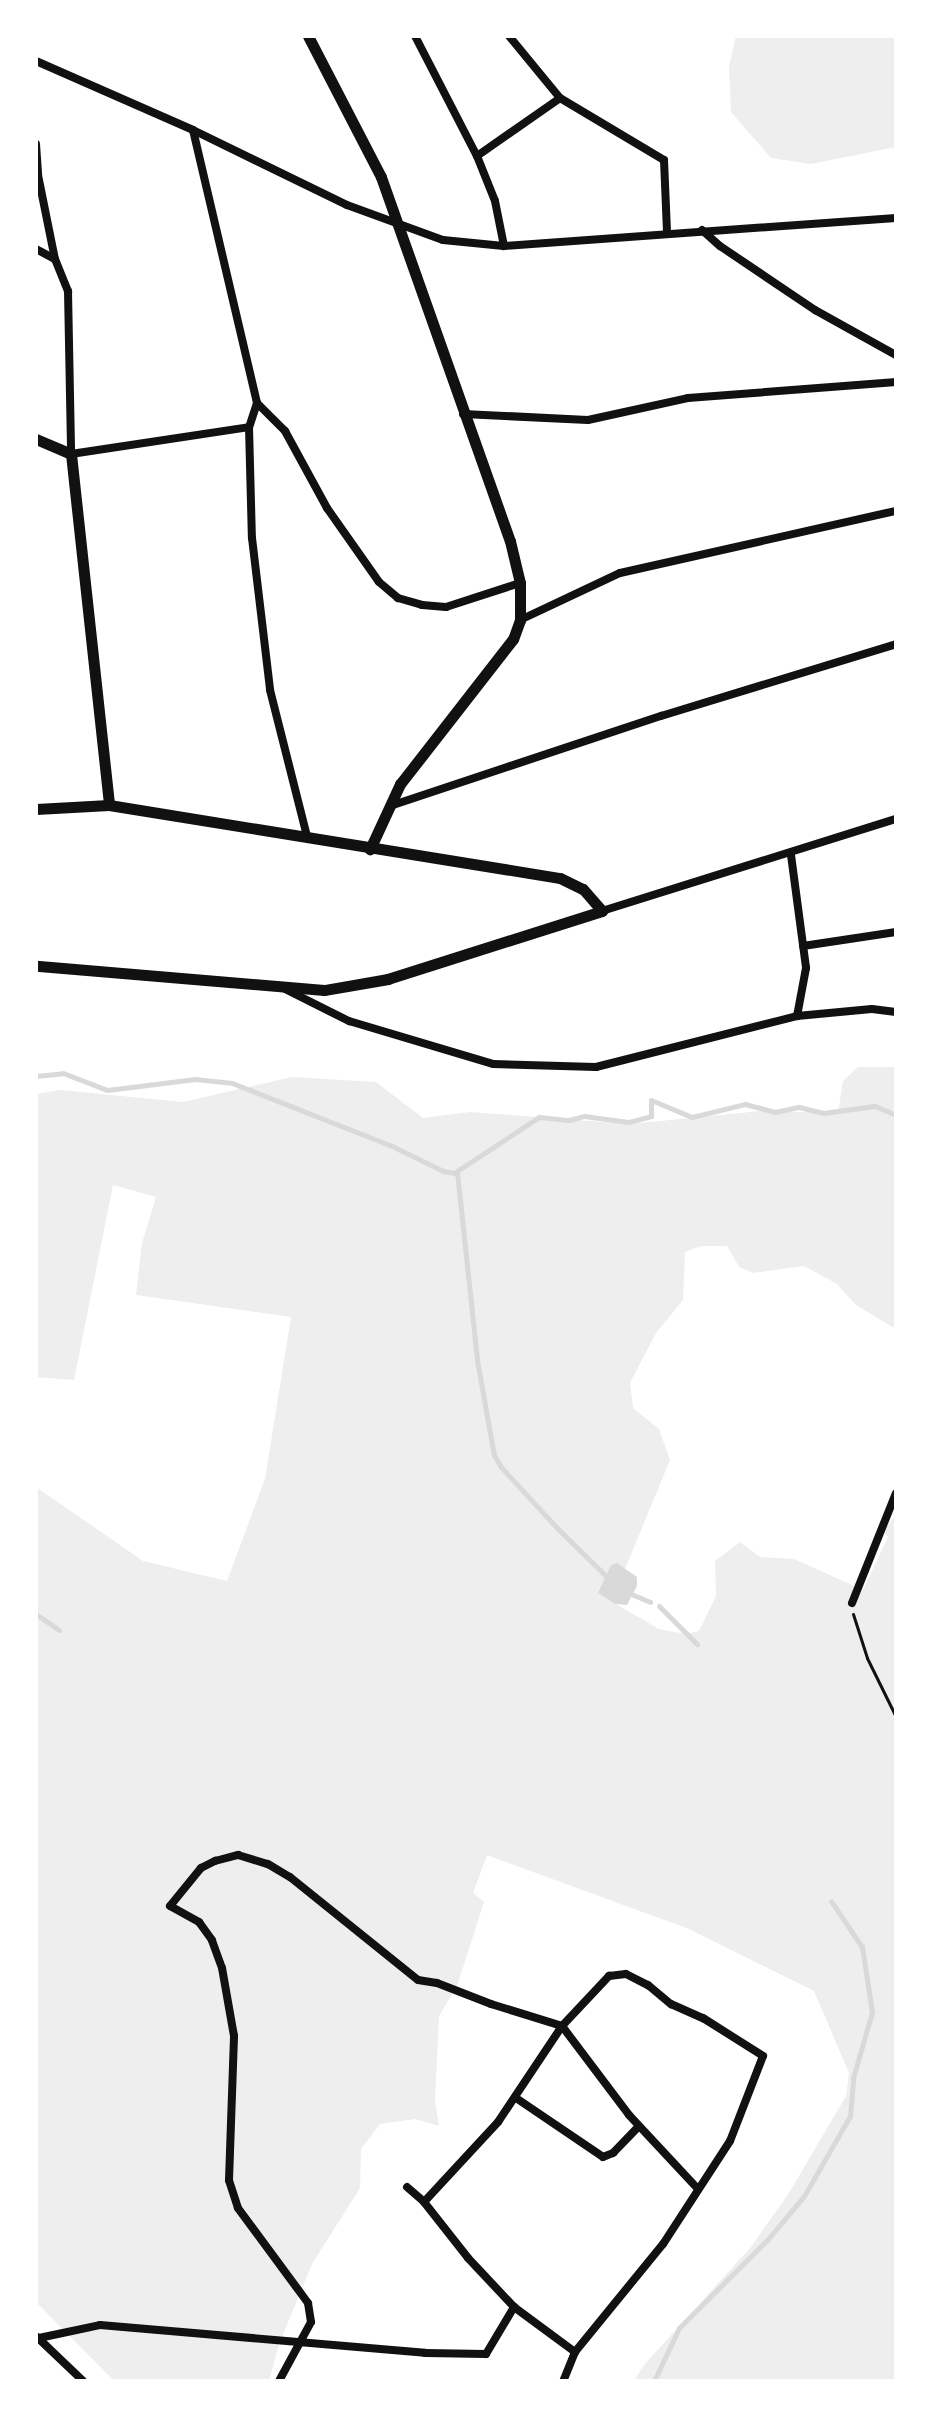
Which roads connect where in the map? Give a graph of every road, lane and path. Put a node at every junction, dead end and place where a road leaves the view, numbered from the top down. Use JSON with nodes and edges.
{"nodes":[{"id":1,"x":308,"y":36,"type":"edge"},
{"id":2,"x":415,"y":36,"type":"edge"},
{"id":3,"x":509,"y":36,"type":"edge"},
{"id":4,"x":36,"y":61,"type":"edge"},
{"id":5,"x":560,"y":98,"type":"junction"},
{"id":6,"x":193,"y":130,"type":"junction"},
{"id":7,"x":36,"y":144,"type":"edge"},
{"id":8,"x":477,"y":156,"type":"junction"},
{"id":9,"x":896,"y":218,"type":"edge"},
{"id":10,"x":400,"y":227,"type":"junction"},
{"id":11,"x":702,"y":230,"type":"junction"},
{"id":12,"x":667,"y":233,"type":"junction"},
{"id":13,"x":504,"y":246,"type":"junction"},
{"id":14,"x":36,"y":249,"type":"edge"},
{"id":15,"x":55,"y":259,"type":"junction"},
{"id":16,"x":896,"y":355,"type":"edge"},
{"id":17,"x":896,"y":382,"type":"edge"},
{"id":18,"x":257,"y":403,"type":"junction"},
{"id":19,"x":463,"y":414,"type":"junction"},
{"id":20,"x":249,"y":427,"type":"junction"},
{"id":21,"x":36,"y":439,"type":"edge"},
{"id":22,"x":71,"y":454,"type":"junction"},
{"id":23,"x":896,"y":511,"type":"edge"},
{"id":24,"x":520,"y":583,"type":"junction"},
{"id":25,"x":520,"y":620,"type":"junction"},
{"id":26,"x":896,"y":644,"type":"edge"},
{"id":27,"x":109,"y":805,"type":"junction"},
{"id":28,"x":388,"y":806,"type":"junction"},
{"id":29,"x":36,"y":809,"type":"edge"},
{"id":30,"x":896,"y":819,"type":"edge"},
{"id":31,"x":307,"y":836,"type":"junction"},
{"id":32,"x":370,"y":849,"type":"junction"},
{"id":33,"x":791,"y":855,"type":"junction"},
{"id":34,"x":602,"y":911,"type":"junction"},
{"id":35,"x":896,"y":932,"type":"edge"},
{"id":36,"x":803,"y":946,"type":"junction"},
{"id":37,"x":36,"y":966,"type":"edge"},
{"id":38,"x":281,"y":987,"type":"junction"},
{"id":39,"x":896,"y":1012,"type":"edge"},
{"id":40,"x":797,"y":1016,"type":"junction"},
{"id":41,"x":896,"y":1493,"type":"edge"},
{"id":42,"x":852,"y":1603,"type":"joint"},
{"id":43,"x":896,"y":1717,"type":"edge"},
{"id":44,"x":562,"y":2026,"type":"junction"},
{"id":45,"x":516,"y":2098,"type":"junction"},
{"id":46,"x":639,"y":2126,"type":"junction"},
{"id":47,"x":407,"y":2187,"type":"dead end"},
{"id":48,"x":697,"y":2188,"type":"junction"},
{"id":49,"x":424,"y":2202,"type":"junction"},
{"id":50,"x":514,"y":2307,"type":"junction"},
{"id":51,"x":37,"y":2337,"type":"edge"},
{"id":52,"x":298,"y":2341,"type":"junction"},
{"id":53,"x":575,"y":2352,"type":"junction"},
{"id":54,"x":83,"y":2381,"type":"edge"},
{"id":55,"x":279,"y":2381,"type":"edge"},
{"id":56,"x":563,"y":2381,"type":"edge"}],
"edges":[{"from":1,"to":10,"type":"street"},
{"from":2,"to":8,"type":"street"},
{"from":3,"to":5,"type":"street"},
{"from":4,"to":6,"type":"street"},
{"from":5,"to":8,"type":"street"},
{"from":5,"to":12,"type":"street"},
{"from":6,"to":10,"type":"street"},
{"from":6,"to":18,"type":"street"},
{"from":7,"to":15,"type":"street"},
{"from":8,"to":13,"type":"street"},
{"from":9,"to":11,"type":"street"},
{"from":10,"to":13,"type":"street"},
{"from":10,"to":19,"type":"street"},
{"from":11,"to":12,"type":"street"},
{"from":11,"to":16,"type":"street"},
{"from":12,"to":13,"type":"street"},
{"from":14,"to":15,"type":"street"},
{"from":15,"to":22,"type":"street"},
{"from":17,"to":19,"type":"street"},
{"from":18,"to":20,"type":"street"},
{"from":18,"to":24,"type":"street"},
{"from":19,"to":24,"type":"street"},
{"from":20,"to":22,"type":"street"},
{"from":20,"to":31,"type":"street"},
{"from":21,"to":22,"type":"street"},
{"from":22,"to":27,"type":"street"},
{"from":23,"to":25,"type":"street"},
{"from":24,"to":25,"type":"street"},
{"from":25,"to":28,"type":"street"},
{"from":26,"to":28,"type":"street"},
{"from":27,"to":29,"type":"street"},
{"from":27,"to":31,"type":"street"},
{"from":28,"to":32,"type":"street"},
{"from":30,"to":33,"type":"street"},
{"from":31,"to":32,"type":"street"},
{"from":32,"to":34,"type":"street"},
{"from":33,"to":34,"type":"street"},
{"from":33,"to":36,"type":"street"},
{"from":34,"to":38,"type":"street"},
{"from":35,"to":36,"type":"street"},
{"from":36,"to":40,"type":"street"},
{"from":37,"to":38,"type":"street"},
{"from":38,"to":40,"type":"street"},
{"from":39,"to":40,"type":"street"},
{"from":41,"to":42,"type":"street"},
{"from":42,"to":43,"type":"path"},
{"from":44,"to":45,"type":"street"},
{"from":44,"to":46,"type":"street"},
{"from":44,"to":48,"type":"street"},
{"from":44,"to":52,"type":"street"},
{"from":45,"to":46,"type":"street"},
{"from":45,"to":49,"type":"street"},
{"from":46,"to":48,"type":"street"},
{"from":47,"to":49,"type":"street"},
{"from":48,"to":53,"type":"street"},
{"from":49,"to":50,"type":"street"},
{"from":50,"to":52,"type":"street"},
{"from":50,"to":53,"type":"street"},
{"from":51,"to":52,"type":"street"},
{"from":51,"to":54,"type":"street"},
{"from":52,"to":55,"type":"street"},
{"from":53,"to":56,"type":"street"}]}
